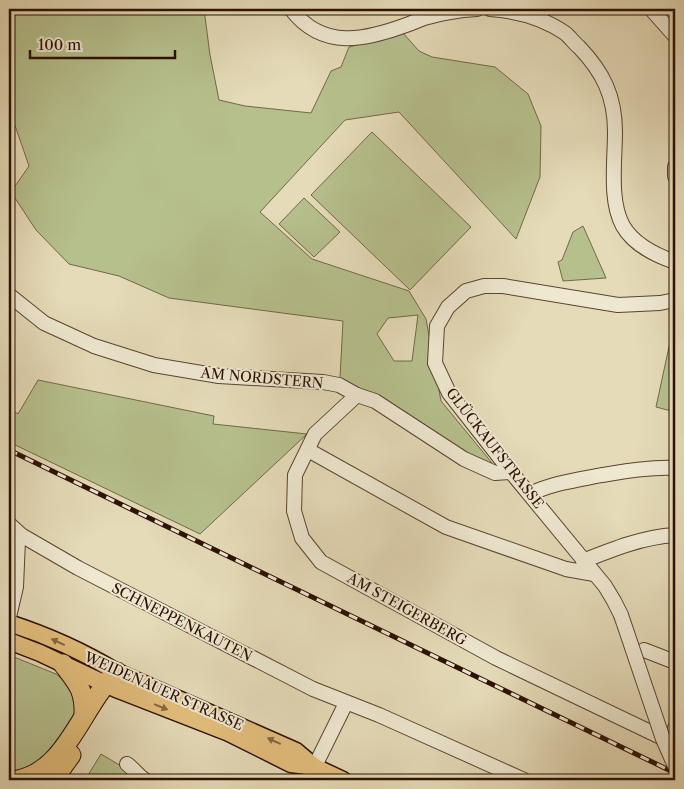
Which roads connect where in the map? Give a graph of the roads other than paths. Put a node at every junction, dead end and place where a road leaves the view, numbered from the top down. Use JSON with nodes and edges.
{"nodes":[{"id":1,"x":291,"y":9,"type":"edge"},
{"id":2,"x":477,"y":9,"type":"edge"},
{"id":3,"x":490,"y":9,"type":"edge"},
{"id":4,"x":650,"y":9,"type":"edge"},
{"id":5,"x":675,"y":36,"type":"edge"},
{"id":6,"x":675,"y":167,"type":"edge"},
{"id":7,"x":675,"y":176,"type":"edge"},
{"id":8,"x":675,"y":262,"type":"edge"},
{"id":9,"x":9,"y":295,"type":"edge"},
{"id":10,"x":675,"y":300,"type":"edge"},
{"id":11,"x":357,"y":395,"type":"junction"},
{"id":12,"x":308,"y":450,"type":"junction"},
{"id":13,"x":675,"y":468,"type":"edge"},
{"id":14,"x":511,"y":472,"type":"junction"},
{"id":15,"x":530,"y":494,"type":"junction"},
{"id":16,"x":9,"y":524,"type":"edge"},
{"id":17,"x":21,"y":536,"type":"junction"},
{"id":18,"x":675,"y":536,"type":"edge"},
{"id":19,"x":583,"y":561,"type":"junction"},
{"id":20,"x":594,"y":574,"type":"junction"},
{"id":21,"x":9,"y":617,"type":"edge"},
{"id":22,"x":9,"y":623,"type":"edge"},
{"id":23,"x":9,"y":641,"type":"edge"},
{"id":24,"x":644,"y":650,"type":"dead end"},
{"id":25,"x":675,"y":662,"type":"edge"},
{"id":26,"x":63,"y":664,"type":"junction"},
{"id":27,"x":112,"y":682,"type":"junction"},
{"id":28,"x":346,"y":703,"type":"junction"},
{"id":29,"x":84,"y":716,"type":"junction"},
{"id":30,"x":675,"y":728,"type":"edge"},
{"id":31,"x":673,"y":744,"type":"edge"},
{"id":32,"x":127,"y":764,"type":"dead end"},
{"id":33,"x":675,"y":766,"type":"edge"},
{"id":34,"x":312,"y":774,"type":"edge"},
{"id":35,"x":139,"y":779,"type":"edge"},
{"id":36,"x":18,"y":780,"type":"edge"},
{"id":37,"x":54,"y":780,"type":"edge"},
{"id":38,"x":343,"y":780,"type":"edge"},
{"id":39,"x":524,"y":780,"type":"edge"}],
"edges":[{"from":1,"to":2,"type":"street"},
{"from":3,"to":8,"type":"street"},
{"from":4,"to":5,"type":"street"},
{"from":6,"to":7,"type":"street"},
{"from":9,"to":11,"type":"street","name":"AM NORDSTERN"},
{"from":10,"to":14,"type":"street","name":"GLÜCKAUFSTRASSE"},
{"from":11,"to":12,"type":"street","name":"AM STEIGERBERG"},
{"from":11,"to":14,"type":"street","name":"AM NORDSTERN"},
{"from":12,"to":20,"type":"street"},
{"from":12,"to":31,"type":"street","name":"AM STEIGERBERG"},
{"from":13,"to":15,"type":"street"},
{"from":14,"to":15,"type":"street","name":"GLÜCKAUFSTRASSE"},
{"from":15,"to":19,"type":"street","name":"GLÜCKAUFSTRASSE"},
{"from":16,"to":17,"type":"street","name":"SCHNEPPENKAUTEN"},
{"from":17,"to":21,"type":"street"},
{"from":17,"to":28,"type":"street","name":"SCHNEPPENKAUTEN"},
{"from":18,"to":19,"type":"street"},
{"from":19,"to":20,"type":"street","name":"GLÜCKAUFSTRASSE"},
{"from":20,"to":33,"type":"street","name":"GLÜCKAUFSTRASSE","bridge":true},
{"from":27,"to":22,"type":"main road","name":"WEIDENAUER STRASSE","one_way":true},
{"from":23,"to":26,"type":"main road","name":"WEIDENAUER STRASSE"},
{"from":24,"to":25,"type":"street"},
{"from":26,"to":27,"type":"main road","name":"WEIDENAUER STRASSE"},
{"from":26,"to":29,"type":"highway"},
{"from":27,"to":29,"type":"highway"},
{"from":27,"to":34,"type":"main road","name":"WEIDENAUER STRASSE"},
{"from":27,"to":37,"type":"highway"},
{"from":28,"to":34,"type":"street"},
{"from":28,"to":39,"type":"street","name":"SCHNEPPENKAUTEN"},
{"from":29,"to":36,"type":"highway"},
{"from":30,"to":31,"type":"street"},
{"from":32,"to":35,"type":"street"},
{"from":34,"to":38,"type":"main road","name":"WEIDENAUER STRASSE"}]}
